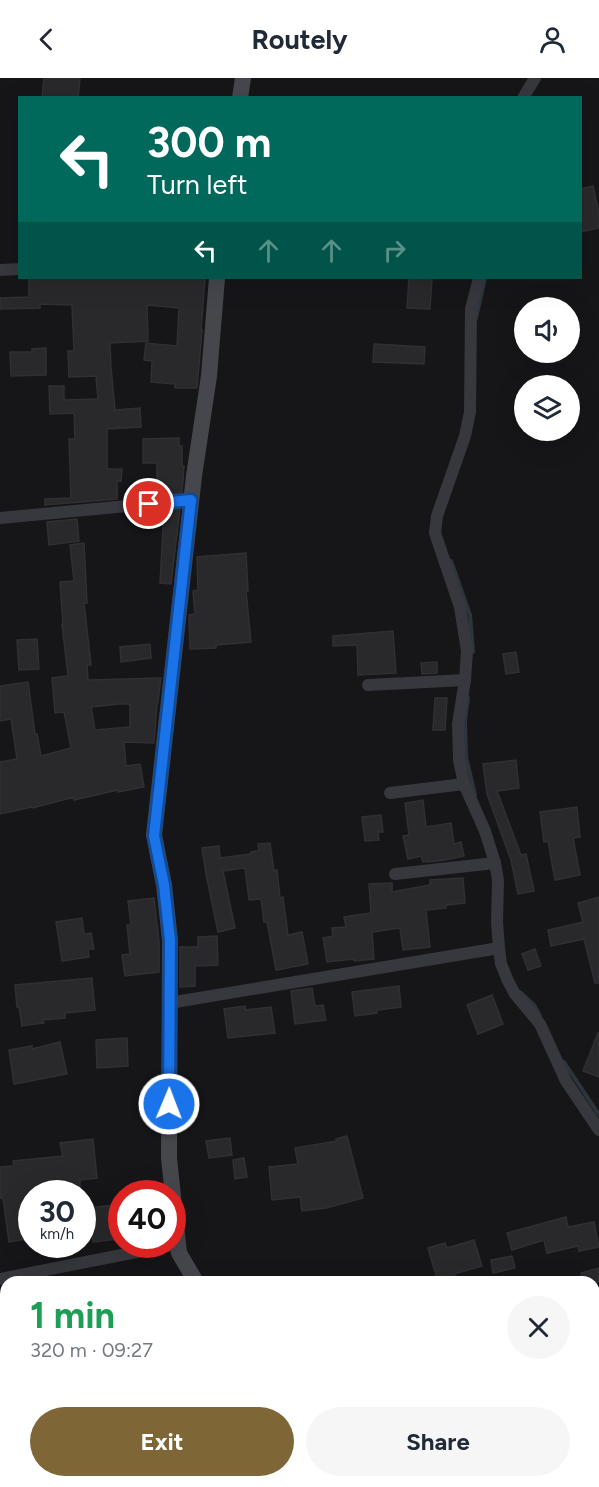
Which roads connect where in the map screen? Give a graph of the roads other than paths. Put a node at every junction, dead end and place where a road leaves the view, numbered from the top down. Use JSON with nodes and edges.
{"nodes":[{"id":1,"x":243,"y":78,"type":"edge"},
{"id":2,"x":535,"y":78,"type":"edge"},
{"id":3,"x":240,"y":96,"type":"edge"},
{"id":4,"x":525,"y":96,"type":"edge"},
{"id":5,"x":18,"y":269,"type":"edge"},
{"id":6,"x":0,"y":270,"type":"edge"},
{"id":7,"x":217,"y":279,"type":"edge"},
{"id":8,"x":479,"y":279,"type":"edge"},
{"id":9,"x":191,"y":500,"type":"junction"},
{"id":10,"x":0,"y":518,"type":"edge"},
{"id":11,"x":465,"y":680,"type":"junction"},
{"id":12,"x":368,"y":685,"type":"dead end"},
{"id":13,"x":464,"y":784,"type":"junction"},
{"id":14,"x":390,"y":794,"type":"dead end"},
{"id":15,"x":495,"y":863,"type":"junction"},
{"id":16,"x":395,"y":874,"type":"dead end"},
{"id":17,"x":499,"y":948,"type":"junction"},
{"id":18,"x":169,"y":1003,"type":"junction"},
{"id":19,"x":599,"y":1130,"type":"edge"},
{"id":20,"x":170,"y":1180,"type":"edge"},
{"id":21,"x":108,"y":1258,"type":"edge"},
{"id":22,"x":182,"y":1258,"type":"edge"},
{"id":23,"x":15,"y":1276,"type":"edge"},
{"id":24,"x":192,"y":1276,"type":"edge"}],
"edges":[{"from":1,"to":3,"type":"street"},
{"from":2,"to":4,"type":"street"},
{"from":5,"to":6,"type":"street"},
{"from":7,"to":9,"type":"street"},
{"from":8,"to":11,"type":"street"},
{"from":9,"to":10,"type":"street"},
{"from":9,"to":18,"type":"street"},
{"from":11,"to":12,"type":"street"},
{"from":11,"to":13,"type":"street"},
{"from":13,"to":14,"type":"street"},
{"from":13,"to":15,"type":"street"},
{"from":15,"to":16,"type":"street"},
{"from":15,"to":17,"type":"street"},
{"from":17,"to":18,"type":"street"},
{"from":17,"to":19,"type":"street"},
{"from":18,"to":20,"type":"street"},
{"from":21,"to":23,"type":"street"},
{"from":22,"to":24,"type":"street"}]}
